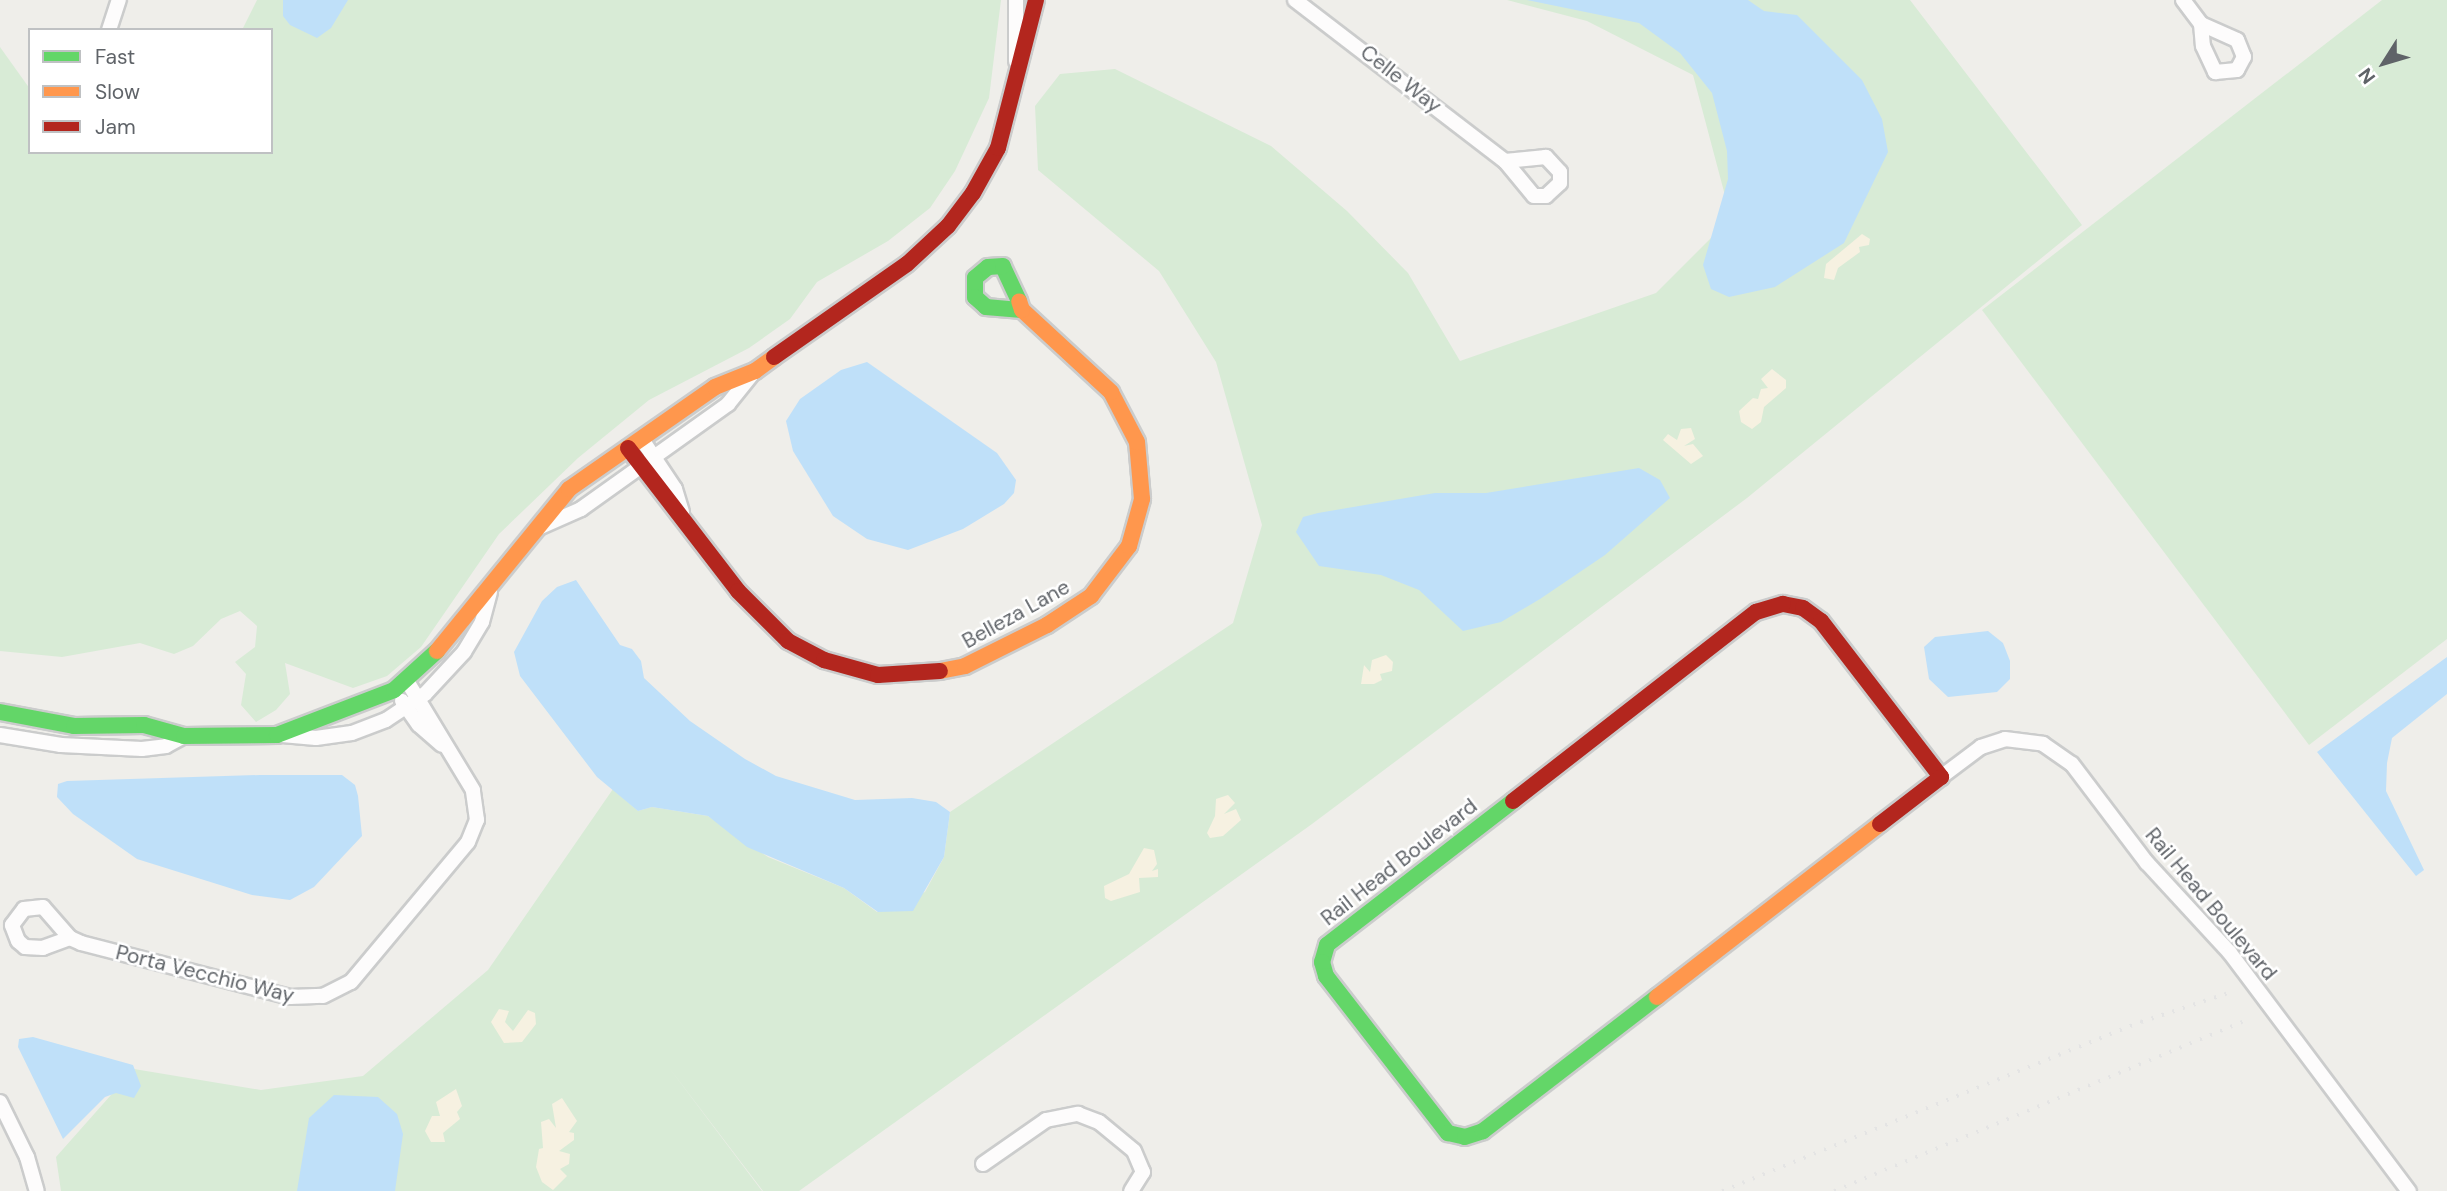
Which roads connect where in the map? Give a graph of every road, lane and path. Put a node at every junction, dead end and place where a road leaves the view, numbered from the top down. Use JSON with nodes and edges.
{"nodes":[{"id":1,"x":119,"y":0,"type":"edge"},
{"id":2,"x":1016,"y":0,"type":"edge"},
{"id":3,"x":1036,"y":0,"type":"edge"},
{"id":4,"x":1294,"y":0,"type":"edge"},
{"id":5,"x":2183,"y":0,"type":"edge"},
{"id":6,"x":2201,"y":24,"type":"dead end"},
{"id":7,"x":110,"y":28,"type":"edge"},
{"id":8,"x":1017,"y":70,"type":"junction"},
{"id":9,"x":1505,"y":161,"type":"dead end"},
{"id":10,"x":1022,"y":310,"type":"dead end"},
{"id":11,"x":755,"y":371,"type":"junction"},
{"id":12,"x":634,"y":443,"type":"junction"},
{"id":13,"x":647,"y":462,"type":"junction"},
{"id":14,"x":537,"y":529,"type":"junction"},
{"id":15,"x":492,"y":585,"type":"junction"},
{"id":16,"x":401,"y":685,"type":"junction"},
{"id":17,"x":419,"y":698,"type":"junction"},
{"id":18,"x":406,"y":707,"type":"junction"},
{"id":19,"x":4,"y":713,"type":"edge"},
{"id":20,"x":277,"y":735,"type":"junction"},
{"id":21,"x":184,"y":736,"type":"junction"},
{"id":22,"x":1,"y":739,"type":"edge"},
{"id":23,"x":443,"y":746,"type":"junction"},
{"id":24,"x":1941,"y":777,"type":"junction"},
{"id":25,"x":70,"y":938,"type":"dead end"},
{"id":26,"x":0,"y":1102,"type":"edge"},
{"id":27,"x":983,"y":1164,"type":"dead end"},
{"id":28,"x":37,"y":1191,"type":"edge"},
{"id":29,"x":1131,"y":1191,"type":"edge"},
{"id":30,"x":2409,"y":1191,"type":"edge"}],
"edges":[{"from":1,"to":7,"type":"street"},
{"from":2,"to":8,"type":"street"},
{"from":3,"to":8,"type":"street"},
{"from":4,"to":9,"type":"street","name":"Celle Way"},
{"from":5,"to":6,"type":"street"},
{"from":8,"to":11,"type":"street"},
{"from":10,"to":13,"type":"street","name":"Belleza Lane"},
{"from":11,"to":12,"type":"street"},
{"from":11,"to":13,"type":"street"},
{"from":12,"to":13,"type":"street","name":"Belleza Lane"},
{"from":12,"to":14,"type":"street"},
{"from":13,"to":14,"type":"street"},
{"from":14,"to":15,"type":"street"},
{"from":15,"to":16,"type":"street"},
{"from":15,"to":17,"type":"street"},
{"from":16,"to":17,"type":"street","name":"Porta Vecchio Way"},
{"from":16,"to":18,"type":"street"},
{"from":16,"to":20,"type":"street"},
{"from":17,"to":18,"type":"street"},
{"from":17,"to":23,"type":"street","name":"Porta Vecchio Way"},
{"from":18,"to":20,"type":"street"},
{"from":18,"to":23,"type":"street"},
{"from":19,"to":21,"type":"street"},
{"from":19,"to":22,"type":"street"},
{"from":20,"to":21,"type":"street"},
{"from":21,"to":22,"type":"street"},
{"from":23,"to":25,"type":"street","name":"Porta Vecchio Way"},
{"from":24,"to":24,"type":"street","name":"Rail Head Boulevard"},
{"from":24,"to":30,"type":"street","name":"Rail Head Boulevard"},
{"from":26,"to":28,"type":"street"},
{"from":27,"to":29,"type":"street"}]}
